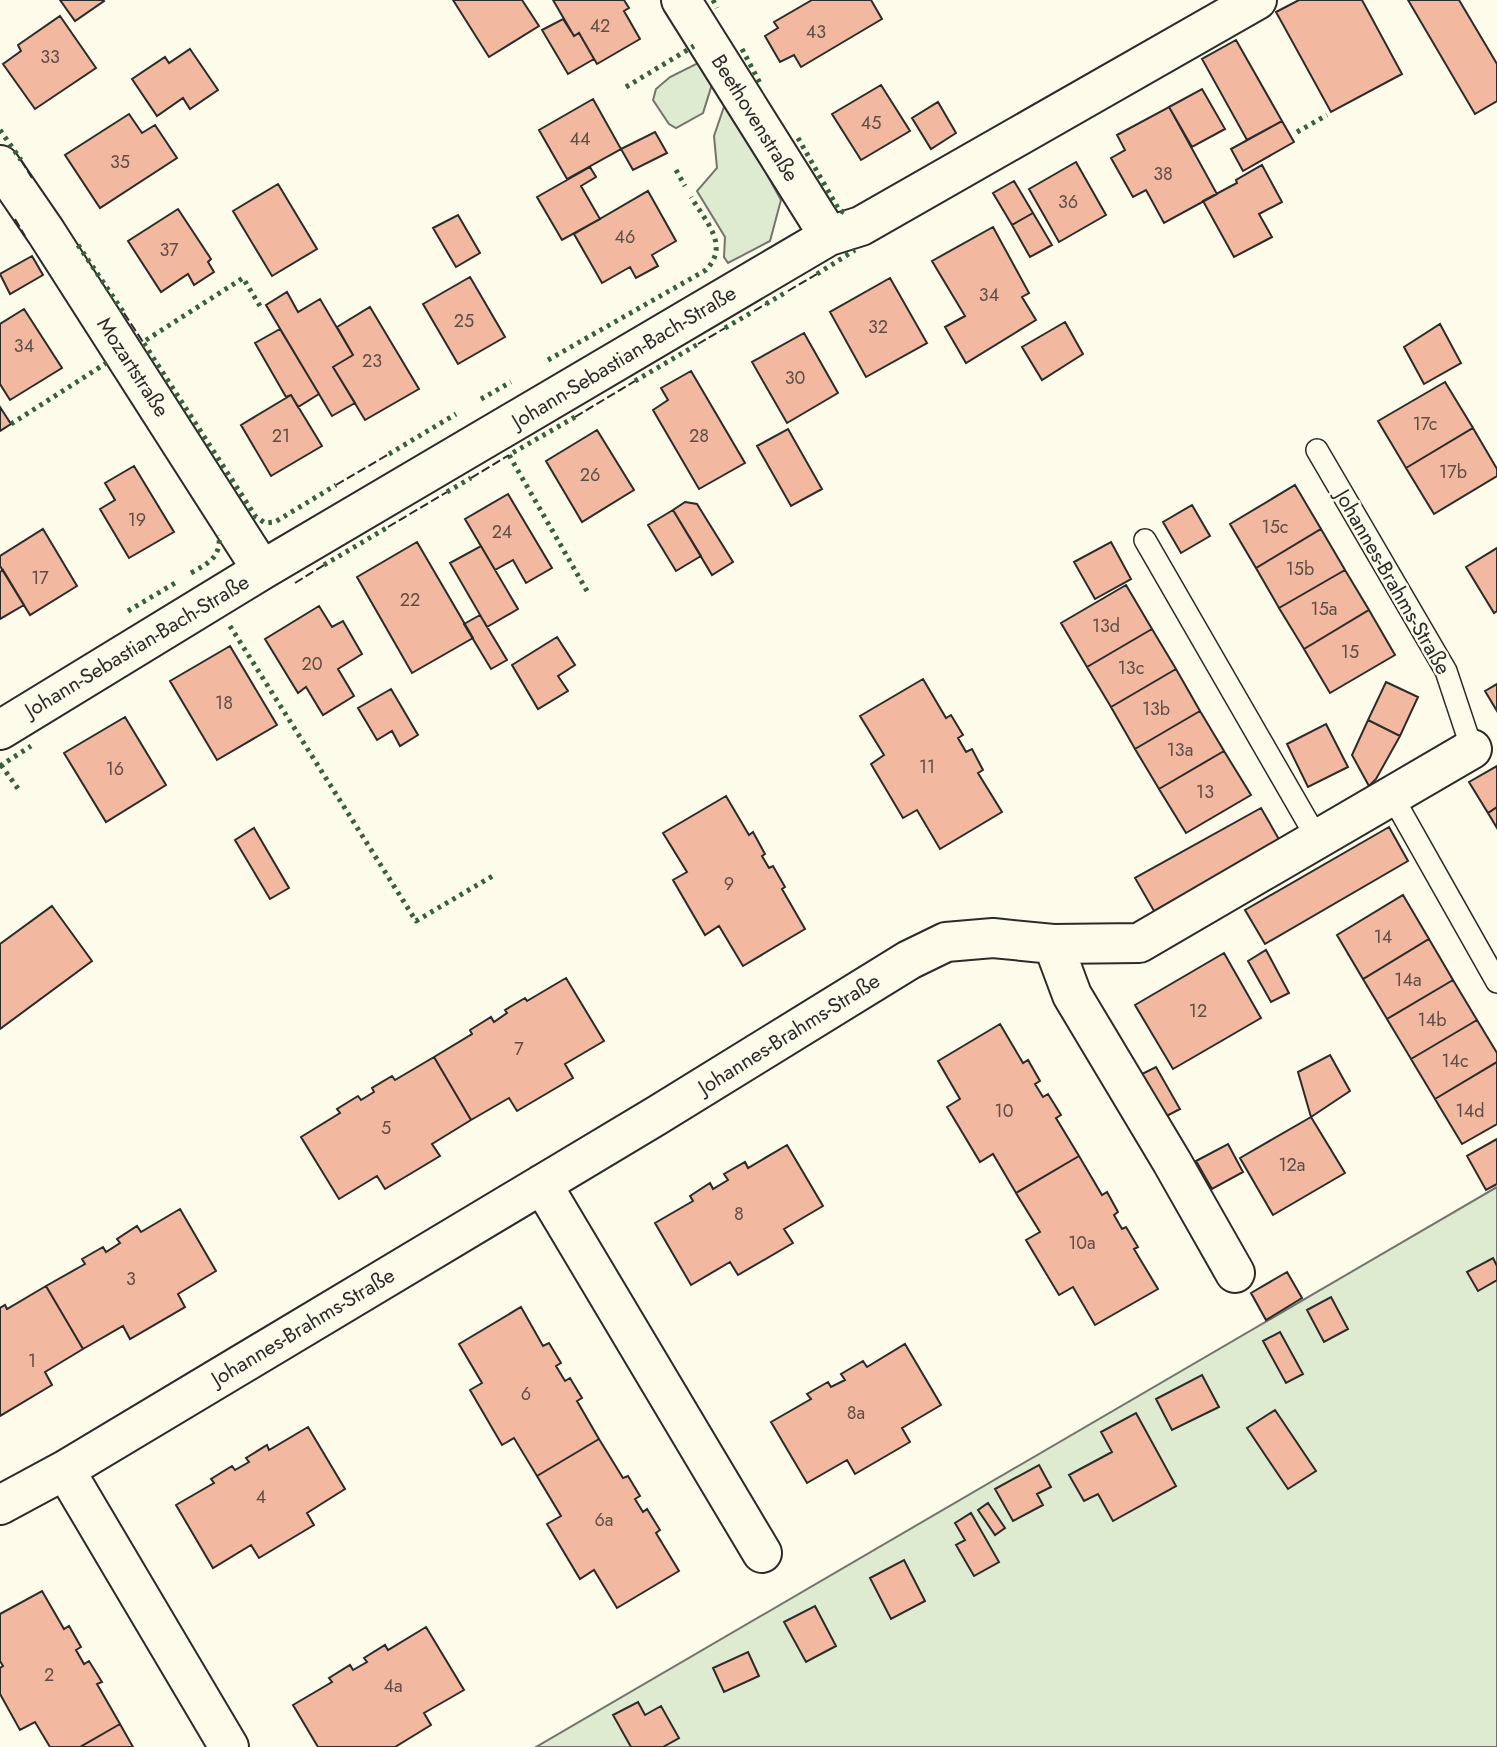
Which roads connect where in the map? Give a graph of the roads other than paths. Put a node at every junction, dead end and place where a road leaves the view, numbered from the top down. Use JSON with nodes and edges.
{"nodes":[{"id":1,"x":681,"y":0,"type":"edge"},
{"id":2,"x":1257,"y":0,"type":"edge"},
{"id":3,"x":0,"y":165,"type":"edge"},
{"id":4,"x":829,"y":236,"type":"junction"},
{"id":5,"x":1317,"y":450,"type":"dead end"},
{"id":6,"x":1145,"y":540,"type":"dead end"},
{"id":7,"x":262,"y":570,"type":"junction"},
{"id":8,"x":0,"y":730,"type":"edge"},
{"id":9,"x":1472,"y":749,"type":"joint"},
{"id":10,"x":1392,"y":796,"type":"junction"},
{"id":11,"x":1318,"y":840,"type":"junction"},
{"id":12,"x":1053,"y":944,"type":"junction"},
{"id":13,"x":1497,"y":982,"type":"edge"},
{"id":14,"x":542,"y":1184,"type":"junction"},
{"id":15,"x":1236,"y":1273,"type":"dead end"},
{"id":16,"x":65,"y":1470,"type":"junction"},
{"id":17,"x":0,"y":1505,"type":"edge"},
{"id":18,"x":762,"y":1553,"type":"dead end"},
{"id":19,"x":229,"y":1747,"type":"edge"}],
"edges":[{"from":1,"to":4,"type":"street","name":"Beethovenstraße"},
{"from":2,"to":4,"type":"street","name":"Johann-Sebastian-Bach-Straße"},
{"from":3,"to":7,"type":"street","name":"Mozartstraße"},
{"from":4,"to":7,"type":"street","name":"Johann-Sebastian-Bach-Straße"},
{"from":5,"to":9,"type":"lane","name":"Johannes-Brahms-Straße"},
{"from":6,"to":11,"type":"lane"},
{"from":7,"to":8,"type":"street","name":"Johann-Sebastian-Bach-Straße"},
{"from":9,"to":10,"type":"street","name":"Johannes-Brahms-Straße"},
{"from":10,"to":11,"type":"street","name":"Johannes-Brahms-Straße"},
{"from":10,"to":13,"type":"lane"},
{"from":11,"to":12,"type":"street","name":"Johannes-Brahms-Straße"},
{"from":12,"to":14,"type":"street","name":"Johannes-Brahms-Straße"},
{"from":12,"to":15,"type":"street"},
{"from":14,"to":16,"type":"street","name":"Johannes-Brahms-Straße"},
{"from":14,"to":18,"type":"street"},
{"from":16,"to":17,"type":"street","name":"Johannes-Brahms-Straße"},
{"from":16,"to":19,"type":"street"}]}
